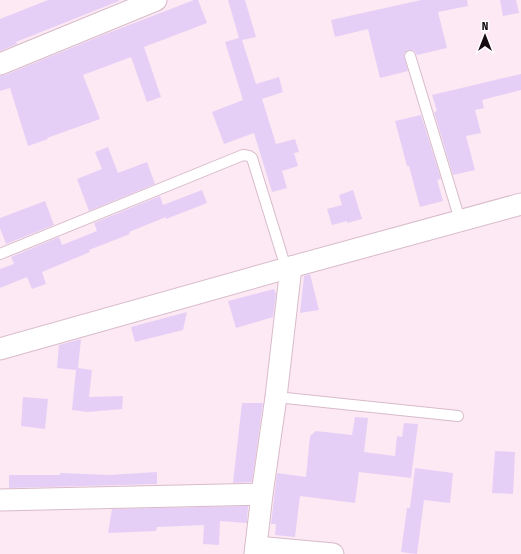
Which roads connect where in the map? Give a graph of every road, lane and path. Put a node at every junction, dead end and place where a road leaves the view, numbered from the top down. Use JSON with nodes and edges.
{"nodes":[{"id":1,"x":156,"y":0,"type":"edge"},
{"id":2,"x":410,"y":56,"type":"dead end"},
{"id":3,"x":0,"y":64,"type":"edge"},
{"id":4,"x":521,"y":204,"type":"edge"},
{"id":5,"x":460,"y":220,"type":"junction"},
{"id":6,"x":0,"y":254,"type":"edge"},
{"id":7,"x":288,"y":268,"type":"junction"},
{"id":8,"x":0,"y":349,"type":"edge"},
{"id":9,"x":276,"y":397,"type":"junction"},
{"id":10,"x":458,"y":416,"type":"dead end"},
{"id":11,"x":262,"y":494,"type":"junction"},
{"id":12,"x":0,"y":500,"type":"edge"},
{"id":13,"x":255,"y":550,"type":"edge"},
{"id":14,"x":333,"y":554,"type":"edge"}],
"edges":[{"from":1,"to":3,"type":"street"},
{"from":2,"to":5,"type":"lane"},
{"from":4,"to":5,"type":"street"},
{"from":5,"to":7,"type":"street"},
{"from":6,"to":7,"type":"lane"},
{"from":7,"to":8,"type":"street"},
{"from":7,"to":9,"type":"street"},
{"from":9,"to":10,"type":"lane"},
{"from":9,"to":11,"type":"street"},
{"from":11,"to":12,"type":"street"},
{"from":11,"to":13,"type":"street"},
{"from":13,"to":14,"type":"street"}]}
